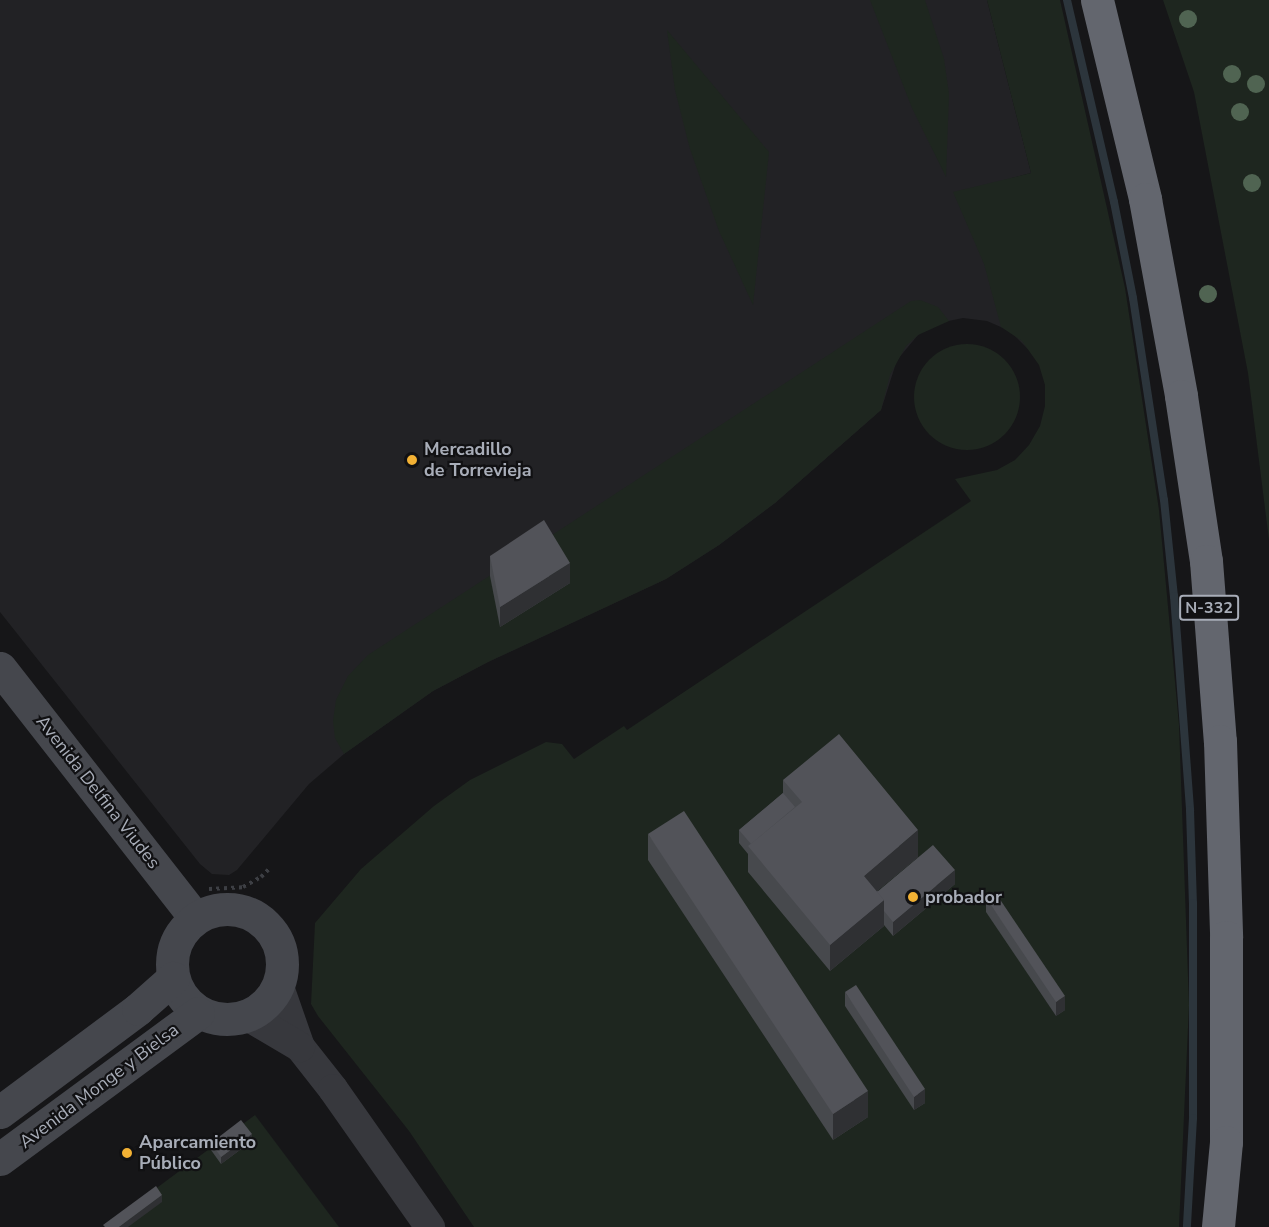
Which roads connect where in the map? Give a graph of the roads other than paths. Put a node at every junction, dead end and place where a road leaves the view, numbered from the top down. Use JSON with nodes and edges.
{"nodes":[{"id":1,"x":1097,"y":0,"type":"edge"},
{"id":2,"x":0,"y":668,"type":"edge"},
{"id":3,"x":195,"y":918,"type":"junction"},
{"id":4,"x":173,"y":978,"type":"junction"},
{"id":5,"x":278,"y":984,"type":"junction"},
{"id":6,"x":198,"y":1013,"type":"junction"},
{"id":7,"x":246,"y":1015,"type":"junction"},
{"id":8,"x":300,"y":1047,"type":"junction"},
{"id":9,"x":0,"y":1112,"type":"edge"},
{"id":10,"x":0,"y":1159,"type":"edge"},
{"id":11,"x":430,"y":1227,"type":"edge"},
{"id":12,"x":1218,"y":1227,"type":"edge"}],
"edges":[{"from":1,"to":12,"type":"highway","number":"N-332"},
{"from":2,"to":3,"type":"street","name":"Avenida Delfina Viudes"},
{"from":3,"to":4,"type":"street"},
{"from":3,"to":5,"type":"street"},
{"from":4,"to":6,"type":"street"},
{"from":4,"to":9,"type":"street"},
{"from":5,"to":7,"type":"street"},
{"from":5,"to":8,"type":"street"},
{"from":6,"to":7,"type":"street"},
{"from":6,"to":10,"type":"street","name":"Avenida Monge y Bielsa"},
{"from":7,"to":8,"type":"street"},
{"from":8,"to":11,"type":"street"}]}
